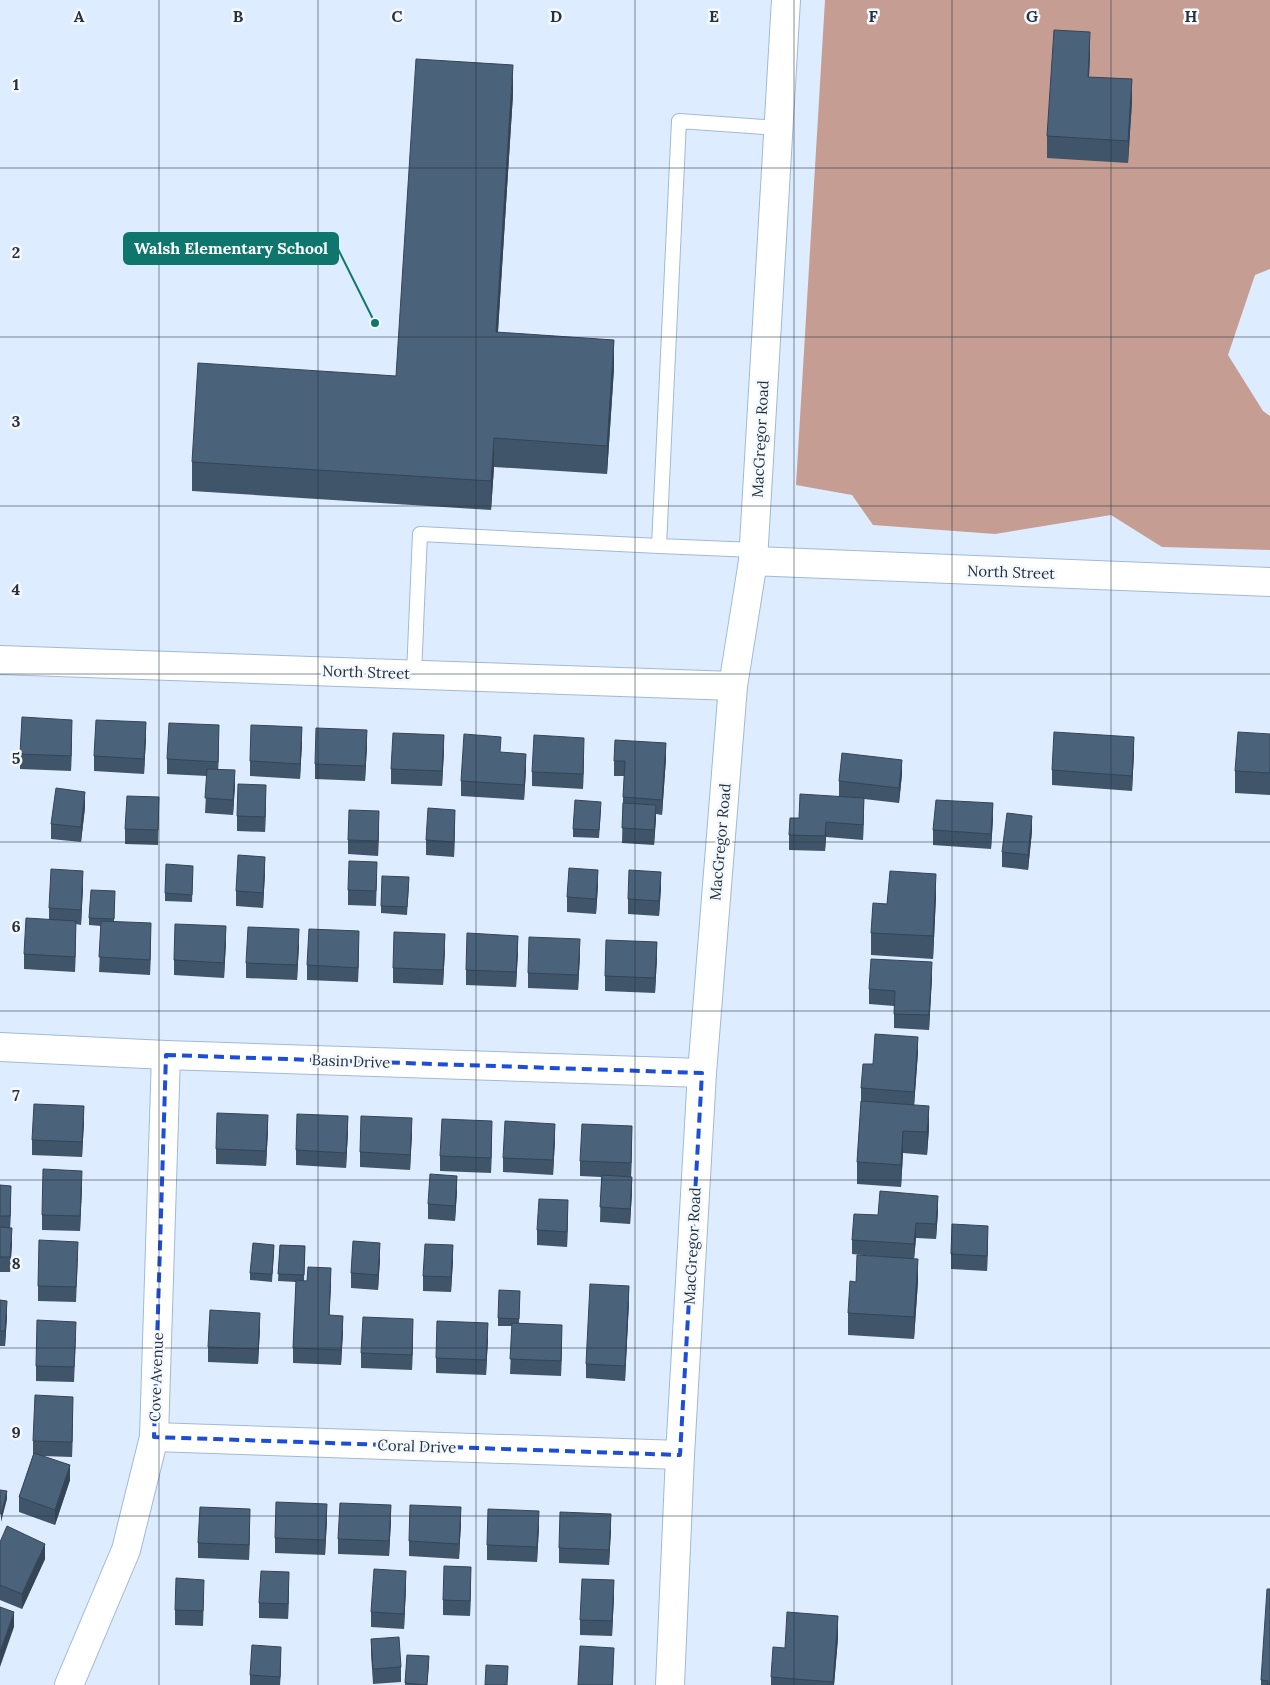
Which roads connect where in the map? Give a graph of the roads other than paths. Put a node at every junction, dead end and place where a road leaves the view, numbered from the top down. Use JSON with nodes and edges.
{"nodes":[{"id":1,"x":786,"y":0,"type":"edge"},
{"id":2,"x":778,"y":128,"type":"junction"},
{"id":3,"x":659,"y":546,"type":"junction"},
{"id":4,"x":753,"y":556,"type":"junction"},
{"id":5,"x":1270,"y":582,"type":"edge"},
{"id":6,"x":0,"y":660,"type":"edge"},
{"id":7,"x":414,"y":674,"type":"junction"},
{"id":8,"x":733,"y":686,"type":"junction"},
{"id":9,"x":0,"y":1047,"type":"edge"},
{"id":10,"x":166,"y":1055,"type":"junction"},
{"id":11,"x":702,"y":1073,"type":"junction"},
{"id":12,"x":154,"y":1437,"type":"junction"},
{"id":13,"x":680,"y":1455,"type":"junction"},
{"id":14,"x":70,"y":1685,"type":"edge"},
{"id":15,"x":670,"y":1685,"type":"edge"}],
"edges":[{"from":1,"to":2,"type":"street","name":"MacGregor Road"},
{"from":2,"to":3,"type":"lane"},
{"from":2,"to":4,"type":"street","name":"MacGregor Road"},
{"from":3,"to":4,"type":"lane"},
{"from":3,"to":7,"type":"lane"},
{"from":4,"to":5,"type":"street","name":"North Street"},
{"from":4,"to":8,"type":"street","name":"MacGregor Road"},
{"from":6,"to":7,"type":"street","name":"North Street"},
{"from":7,"to":8,"type":"street","name":"North Street"},
{"from":8,"to":11,"type":"street","name":"MacGregor Road"},
{"from":9,"to":10,"type":"street","name":"Basin Drive"},
{"from":10,"to":11,"type":"street","name":"Basin Drive"},
{"from":10,"to":12,"type":"street","name":"Cove Avenue"},
{"from":11,"to":13,"type":"street","name":"MacGregor Road"},
{"from":12,"to":13,"type":"street","name":"Coral Drive"},
{"from":12,"to":14,"type":"street","name":"Cove Avenue"},
{"from":13,"to":15,"type":"street","name":"MacGregor Road"}]}
